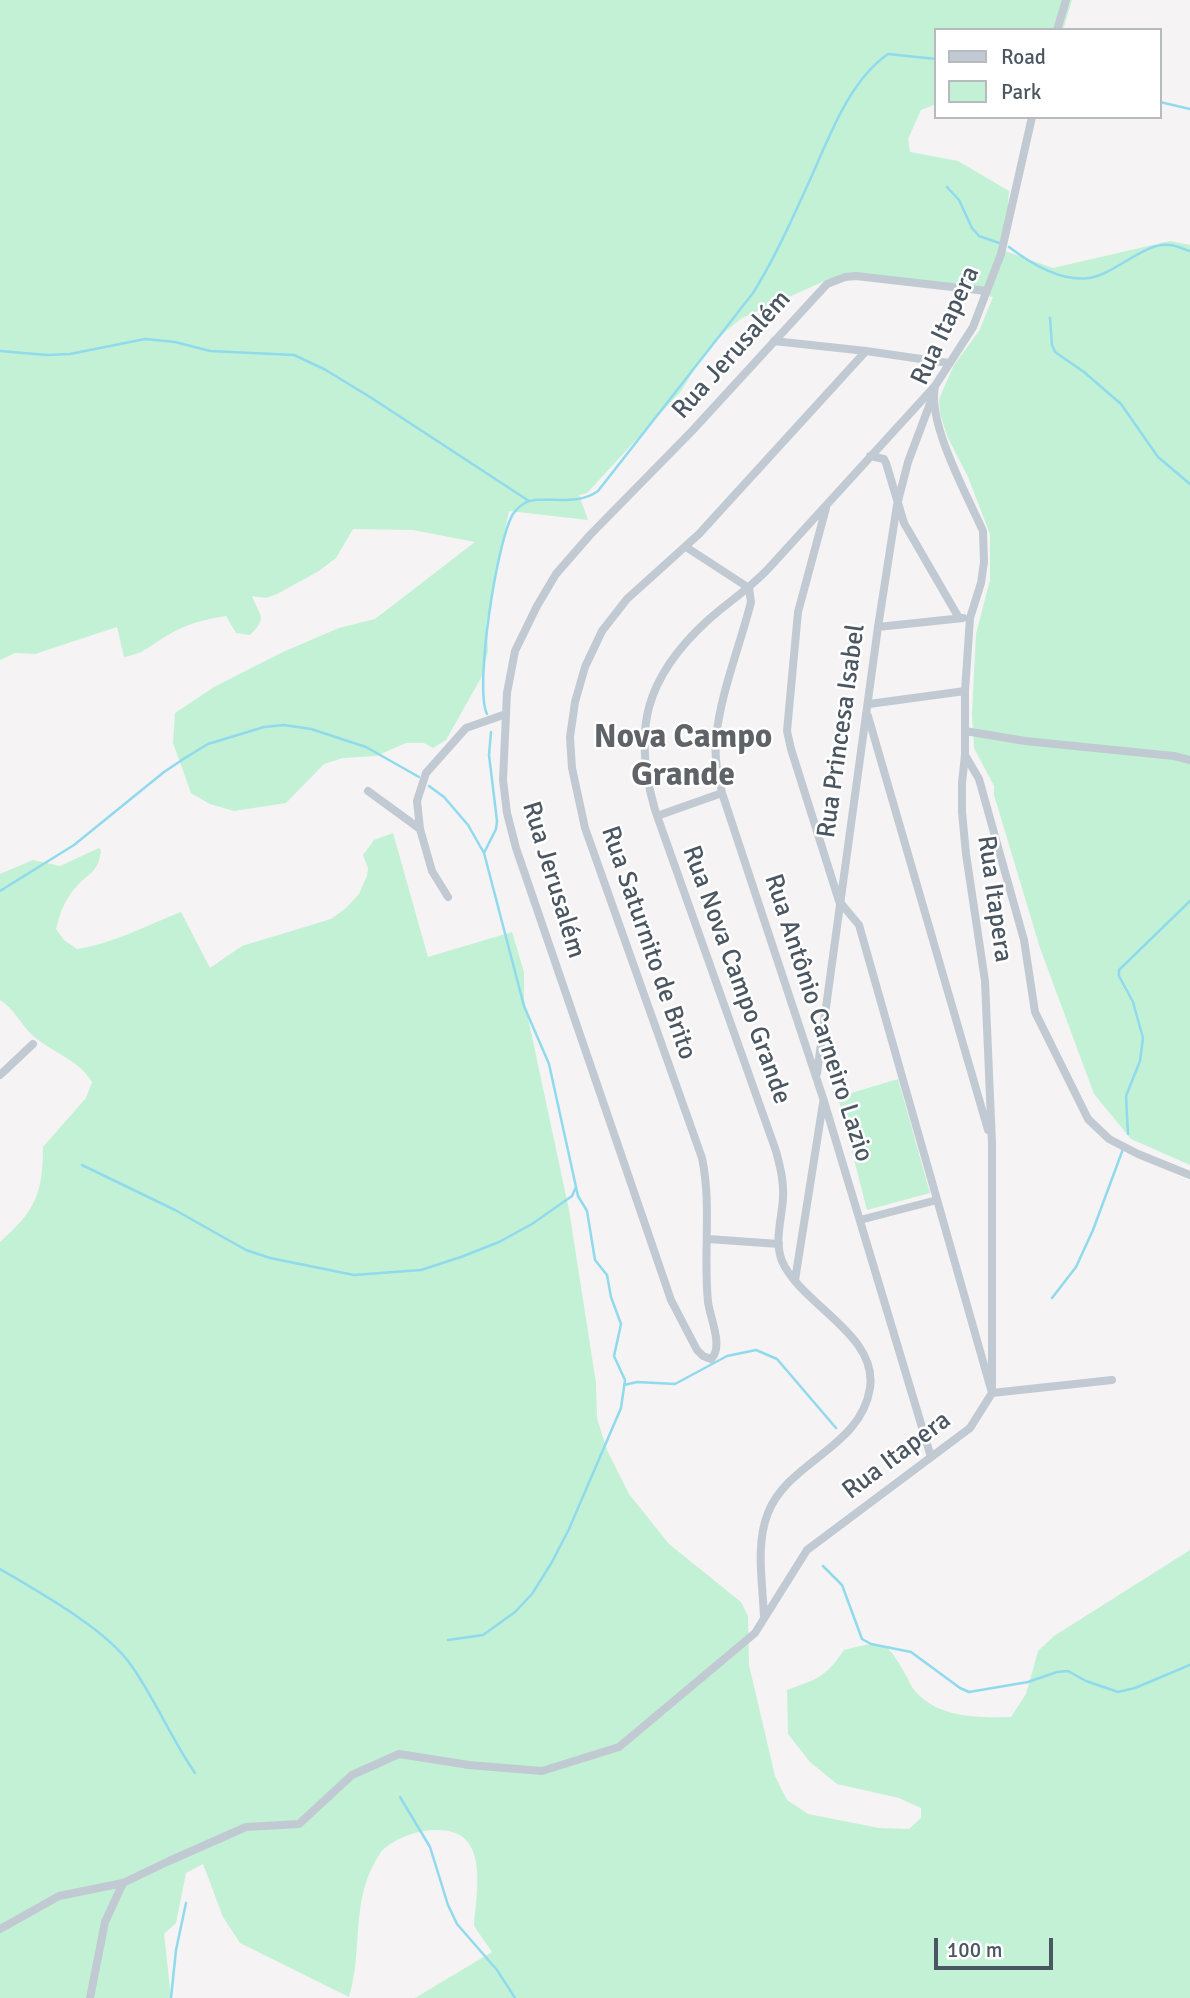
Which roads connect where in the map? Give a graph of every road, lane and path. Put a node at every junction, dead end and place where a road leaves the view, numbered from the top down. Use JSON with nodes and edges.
{"nodes":[{"id":1,"x":1066,"y":0,"type":"edge"},
{"id":2,"x":1058,"y":28,"type":"edge"},
{"id":3,"x":1032,"y":119,"type":"edge"},
{"id":4,"x":988,"y":291,"type":"junction"},
{"id":5,"x":774,"y":341,"type":"junction"},
{"id":6,"x":866,"y":351,"type":"junction"},
{"id":7,"x":949,"y":363,"type":"junction"},
{"id":8,"x":935,"y":386,"type":"junction"},
{"id":9,"x":933,"y":397,"type":"junction"},
{"id":10,"x":870,"y":456,"type":"junction"},
{"id":11,"x":827,"y":504,"type":"junction"},
{"id":12,"x":897,"y":505,"type":"junction"},
{"id":13,"x":686,"y":547,"type":"junction"},
{"id":14,"x":749,"y":588,"type":"junction"},
{"id":15,"x":958,"y":618,"type":"junction"},
{"id":16,"x":970,"y":618,"type":"junction"},
{"id":17,"x":878,"y":628,"type":"junction"},
{"id":18,"x":965,"y":691,"type":"junction"},
{"id":19,"x":868,"y":709,"type":"junction"},
{"id":20,"x":506,"y":714,"type":"junction"},
{"id":21,"x":965,"y":731,"type":"junction"},
{"id":22,"x":965,"y":755,"type":"junction"},
{"id":23,"x":1190,"y":761,"type":"edge"},
{"id":24,"x":368,"y":791,"type":"dead end"},
{"id":25,"x":722,"y":793,"type":"junction"},
{"id":26,"x":657,"y":816,"type":"junction"},
{"id":27,"x":420,"y":829,"type":"junction"},
{"id":28,"x":448,"y":897,"type":"dead end"},
{"id":29,"x":839,"y":901,"type":"junction"},
{"id":30,"x":33,"y":1044,"type":"dead end"},
{"id":31,"x":0,"y":1075,"type":"edge"},
{"id":32,"x":816,"y":1076,"type":"junction"},
{"id":33,"x":824,"y":1098,"type":"junction"},
{"id":34,"x":992,"y":1143,"type":"junction"},
{"id":35,"x":1190,"y":1175,"type":"edge"},
{"id":36,"x":937,"y":1200,"type":"junction"},
{"id":37,"x":860,"y":1220,"type":"junction"},
{"id":38,"x":708,"y":1239,"type":"junction"},
{"id":39,"x":779,"y":1244,"type":"junction"},
{"id":40,"x":795,"y":1280,"type":"junction"},
{"id":41,"x":711,"y":1359,"type":"joint"},
{"id":42,"x":1112,"y":1380,"type":"dead end"},
{"id":43,"x":992,"y":1393,"type":"junction"},
{"id":44,"x":932,"y":1457,"type":"junction"},
{"id":45,"x":764,"y":1618,"type":"junction"},
{"id":46,"x":123,"y":1883,"type":"junction"},
{"id":47,"x":0,"y":1929,"type":"edge"},
{"id":48,"x":90,"y":1998,"type":"edge"}],
"edges":[{"from":1,"to":2,"type":"street"},
{"from":3,"to":4,"type":"street","name":"Rua Itapera"},
{"from":4,"to":5,"type":"street","name":"Rua Jerusalém"},
{"from":4,"to":7,"type":"street","name":"Rua Itapera"},
{"from":5,"to":6,"type":"street"},
{"from":5,"to":20,"type":"street","name":"Rua Jerusalém"},
{"from":6,"to":7,"type":"street"},
{"from":6,"to":13,"type":"street","name":"Rua Saturnito de Brito"},
{"from":7,"to":8,"type":"street","name":"Rua Itapera"},
{"from":8,"to":9,"type":"street","name":"Rua Itapera"},
{"from":8,"to":10,"type":"street","name":"Rua Nova Campo Grande"},
{"from":9,"to":12,"type":"street","name":"Rua Princesa Isabel"},
{"from":9,"to":16,"type":"street","name":"Rua Itapera"},
{"from":10,"to":11,"type":"street","name":"Rua Nova Campo Grande"},
{"from":10,"to":12,"type":"street"},
{"from":11,"to":14,"type":"street","name":"Rua Nova Campo Grande"},
{"from":11,"to":29,"type":"street"},
{"from":12,"to":15,"type":"street"},
{"from":12,"to":17,"type":"street","name":"Rua Princesa Isabel"},
{"from":13,"to":14,"type":"street"},
{"from":13,"to":38,"type":"street","name":"Rua Saturnito de Brito"},
{"from":14,"to":25,"type":"street","name":"Rua Antônio Carneiro Lazio"},
{"from":14,"to":26,"type":"street","name":"Rua Nova Campo Grande"},
{"from":15,"to":16,"type":"street"},
{"from":15,"to":17,"type":"street"},
{"from":16,"to":18,"type":"street","name":"Rua Itapera"},
{"from":17,"to":19,"type":"street","name":"Rua Princesa Isabel"},
{"from":18,"to":19,"type":"street"},
{"from":18,"to":21,"type":"street","name":"Rua Itapera"},
{"from":19,"to":29,"type":"street","name":"Rua Princesa Isabel"},
{"from":19,"to":34,"type":"street"},
{"from":20,"to":27,"type":"street"},
{"from":20,"to":41,"type":"street","name":"Rua Jerusalém"},
{"from":21,"to":22,"type":"street","name":"Rua Itapera"},
{"from":21,"to":23,"type":"street"},
{"from":22,"to":34,"type":"street","name":"Rua Itapera"},
{"from":22,"to":35,"type":"street"},
{"from":24,"to":27,"type":"street"},
{"from":25,"to":26,"type":"street"},
{"from":25,"to":32,"type":"street","name":"Rua Antônio Carneiro Lazio"},
{"from":26,"to":39,"type":"street","name":"Rua Nova Campo Grande"},
{"from":27,"to":28,"type":"street"},
{"from":29,"to":32,"type":"street","name":"Rua Princesa Isabel"},
{"from":29,"to":36,"type":"street"},
{"from":30,"to":31,"type":"street"},
{"from":32,"to":33,"type":"street","name":"Rua Antônio Carneiro Lazio"},
{"from":33,"to":37,"type":"street","name":"Rua Antônio Carneiro Lazio"},
{"from":33,"to":40,"type":"street"},
{"from":34,"to":43,"type":"street","name":"Rua Itapera"},
{"from":36,"to":37,"type":"street"},
{"from":36,"to":43,"type":"street"},
{"from":37,"to":44,"type":"street","name":"Rua Antônio Carneiro Lazio"},
{"from":38,"to":39,"type":"street"},
{"from":38,"to":41,"type":"street","name":"Rua Saturnito de Brito"},
{"from":39,"to":40,"type":"street","name":"Rua Nova Campo Grande"},
{"from":40,"to":45,"type":"street","name":"Rua Nova Campo Grande"},
{"from":42,"to":43,"type":"street"},
{"from":43,"to":44,"type":"street","name":"Rua Itapera"},
{"from":44,"to":45,"type":"street","name":"Rua Itapera"},
{"from":45,"to":46,"type":"street","name":"Rua Itapera"},
{"from":46,"to":47,"type":"street","name":"Rua Itapera"},
{"from":46,"to":48,"type":"street"}]}
